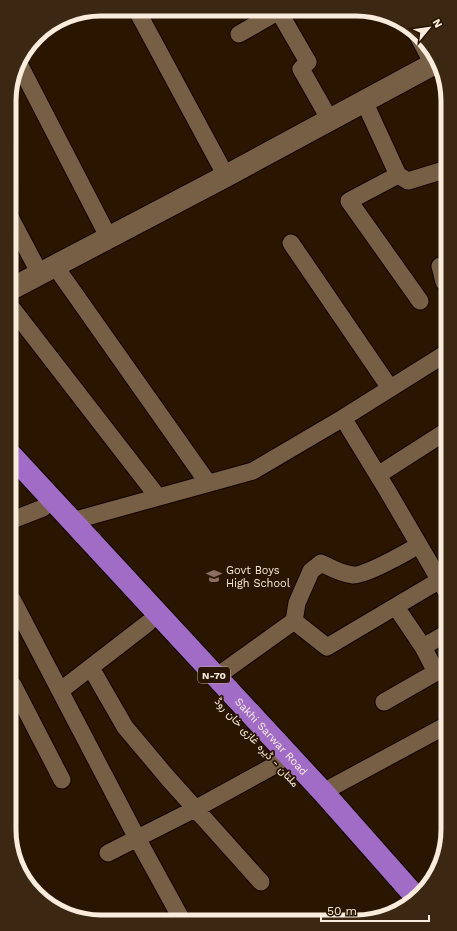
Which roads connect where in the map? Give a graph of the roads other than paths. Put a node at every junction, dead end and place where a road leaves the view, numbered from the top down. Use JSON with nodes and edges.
{"nodes":[{"id":1,"x":140,"y":16,"type":"edge"},
{"id":2,"x":270,"y":16,"type":"edge"},
{"id":3,"x":282,"y":16,"type":"edge"},
{"id":4,"x":239,"y":34,"type":"dead end"},
{"id":5,"x":432,"y":64,"type":"edge"},
{"id":6,"x":22,"y":70,"type":"edge"},
{"id":7,"x":364,"y":101,"type":"junction"},
{"id":8,"x":330,"y":120,"type":"junction"},
{"id":9,"x":441,"y":171,"type":"edge"},
{"id":10,"x":398,"y":175,"type":"junction"},
{"id":11,"x":226,"y":176,"type":"junction"},
{"id":12,"x":16,"y":225,"type":"edge"},
{"id":13,"x":108,"y":238,"type":"junction"},
{"id":14,"x":291,"y":243,"type":"dead end"},
{"id":15,"x":48,"y":270,"type":"junction"},
{"id":16,"x":16,"y":286,"type":"edge"},
{"id":17,"x":420,"y":301,"type":"dead end"},
{"id":18,"x":16,"y":312,"type":"edge"},
{"id":19,"x":441,"y":356,"type":"edge"},
{"id":20,"x":390,"y":388,"type":"junction"},
{"id":21,"x":343,"y":418,"type":"junction"},
{"id":22,"x":441,"y":436,"type":"edge"},
{"id":23,"x":16,"y":466,"type":"edge"},
{"id":24,"x":16,"y":468,"type":"edge"},
{"id":25,"x":378,"y":475,"type":"junction"},
{"id":26,"x":208,"y":483,"type":"junction"},
{"id":27,"x":158,"y":497,"type":"junction"},
{"id":28,"x":43,"y":508,"type":"junction"},
{"id":29,"x":16,"y":518,"type":"edge"},
{"id":30,"x":72,"y":521,"type":"junction"},
{"id":31,"x":419,"y":545,"type":"junction"},
{"id":32,"x":441,"y":583,"type":"edge"},
{"id":33,"x":441,"y":587,"type":"edge"},
{"id":34,"x":396,"y":606,"type":"junction"},
{"id":35,"x":16,"y":607,"type":"edge"},
{"id":36,"x":294,"y":621,"type":"junction"},
{"id":37,"x":148,"y":623,"type":"junction"},
{"id":38,"x":441,"y":636,"type":"edge"},
{"id":39,"x":423,"y":647,"type":"junction"},
{"id":40,"x":91,"y":668,"type":"junction"},
{"id":41,"x":441,"y":668,"type":"edge"},
{"id":42,"x":441,"y":670,"type":"edge"},
{"id":43,"x":216,"y":677,"type":"junction"},
{"id":44,"x":16,"y":690,"type":"edge"},
{"id":45,"x":60,"y":691,"type":"junction"},
{"id":46,"x":384,"y":702,"type":"dead end"},
{"id":47,"x":441,"y":731,"type":"edge"},
{"id":48,"x":277,"y":764,"type":"junction"},
{"id":49,"x":62,"y":780,"type":"dead end"},
{"id":50,"x":323,"y":792,"type":"junction"},
{"id":51,"x":195,"y":809,"type":"junction"},
{"id":52,"x":137,"y":838,"type":"junction"},
{"id":53,"x":108,"y":853,"type":"dead end"},
{"id":54,"x":261,"y":882,"type":"dead end"},
{"id":55,"x":412,"y":893,"type":"edge"},
{"id":56,"x":401,"y":902,"type":"edge"},
{"id":57,"x":179,"y":915,"type":"edge"}],
"edges":[{"from":1,"to":11,"type":"street"},
{"from":2,"to":4,"type":"street"},
{"from":3,"to":8,"type":"street"},
{"from":5,"to":7,"type":"street"},
{"from":6,"to":13,"type":"street"},
{"from":7,"to":8,"type":"street"},
{"from":7,"to":10,"type":"street"},
{"from":8,"to":11,"type":"street"},
{"from":9,"to":10,"type":"street"},
{"from":10,"to":17,"type":"street"},
{"from":11,"to":13,"type":"street"},
{"from":12,"to":15,"type":"street"},
{"from":13,"to":15,"type":"street"},
{"from":14,"to":20,"type":"street"},
{"from":15,"to":16,"type":"street"},
{"from":15,"to":26,"type":"street"},
{"from":18,"to":27,"type":"street"},
{"from":19,"to":20,"type":"street"},
{"from":20,"to":21,"type":"street"},
{"from":21,"to":25,"type":"street"},
{"from":21,"to":26,"type":"street"},
{"from":22,"to":25,"type":"street"},
{"from":23,"to":30,"type":"highway","name":"Sakhi Sarwar Road","number":"N-70"},
{"from":24,"to":28,"type":"highway","name":"ملتان - ڈیرہ غازی خان روڈ","number":"N-70"},
{"from":25,"to":31,"type":"street"},
{"from":26,"to":27,"type":"street"},
{"from":27,"to":30,"type":"street"},
{"from":28,"to":29,"type":"street"},
{"from":28,"to":37,"type":"highway","name":"ملتان - ڈیرہ غازی خان روڈ","number":"N-70"},
{"from":30,"to":43,"type":"highway","name":"Sakhi Sarwar Road","number":"N-70"},
{"from":31,"to":32,"type":"street"},
{"from":31,"to":36,"type":"street"},
{"from":33,"to":34,"type":"street"},
{"from":34,"to":36,"type":"street"},
{"from":34,"to":39,"type":"street"},
{"from":35,"to":45,"type":"street"},
{"from":36,"to":43,"type":"street"},
{"from":37,"to":40,"type":"street"},
{"from":37,"to":48,"type":"highway","name":"ملتان - ڈیرہ غازی خان روڈ","number":"N-70"},
{"from":38,"to":39,"type":"street"},
{"from":39,"to":41,"type":"street"},
{"from":40,"to":45,"type":"street"},
{"from":40,"to":51,"type":"street"},
{"from":42,"to":46,"type":"street"},
{"from":43,"to":50,"type":"highway","name":"Sakhi Sarwar Road","number":"N-70"},
{"from":44,"to":49,"type":"street"},
{"from":45,"to":52,"type":"street"},
{"from":47,"to":50,"type":"street"},
{"from":48,"to":51,"type":"street"},
{"from":48,"to":56,"type":"highway","name":"ملتان - ڈیرہ غازی خان روڈ","number":"N-70"},
{"from":50,"to":55,"type":"highway","name":"Sakhi Sarwar Road","number":"N-70"},
{"from":51,"to":52,"type":"street"},
{"from":51,"to":54,"type":"street"},
{"from":52,"to":53,"type":"street"},
{"from":52,"to":57,"type":"street"}]}
